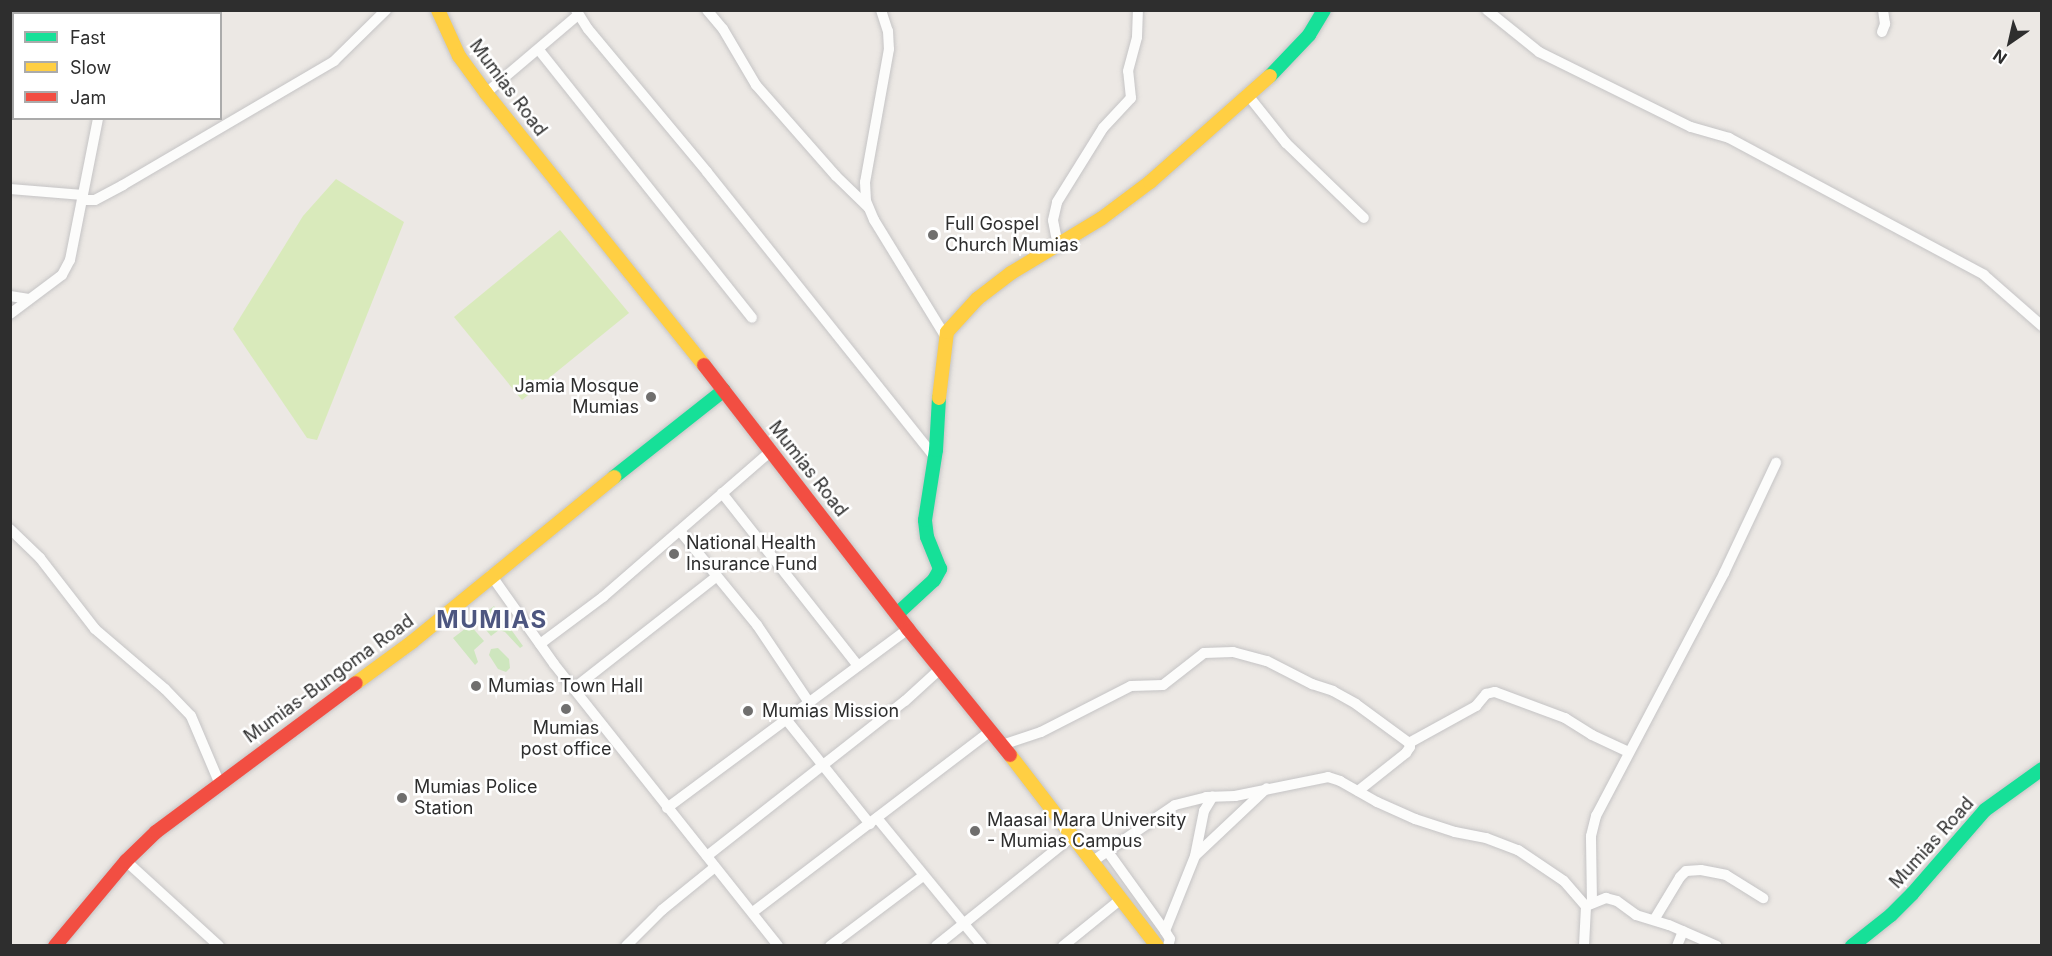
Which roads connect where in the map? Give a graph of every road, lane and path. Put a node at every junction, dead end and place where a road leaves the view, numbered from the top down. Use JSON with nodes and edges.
{"nodes":[{"id":1,"x":386,"y":10,"type":"edge"},
{"id":2,"x":438,"y":10,"type":"edge"},
{"id":3,"x":707,"y":10,"type":"edge"},
{"id":4,"x":881,"y":10,"type":"edge"},
{"id":5,"x":1138,"y":10,"type":"edge"},
{"id":6,"x":1324,"y":10,"type":"edge"},
{"id":7,"x":1487,"y":10,"type":"edge"},
{"id":8,"x":1883,"y":10,"type":"edge"},
{"id":9,"x":577,"y":13,"type":"edge"},
{"id":10,"x":1882,"y":32,"type":"dead end"},
{"id":11,"x":539,"y":50,"type":"junction"},
{"id":12,"x":486,"y":93,"type":"junction"},
{"id":13,"x":1247,"y":94,"type":"junction"},
{"id":14,"x":98,"y":120,"type":"edge"},
{"id":15,"x":10,"y":189,"type":"edge"},
{"id":16,"x":83,"y":198,"type":"junction"},
{"id":17,"x":868,"y":207,"type":"junction"},
{"id":18,"x":1364,"y":218,"type":"dead end"},
{"id":19,"x":1058,"y":246,"type":"junction"},
{"id":20,"x":10,"y":296,"type":"edge"},
{"id":21,"x":29,"y":299,"type":"junction"},
{"id":22,"x":10,"y":314,"type":"edge"},
{"id":23,"x":752,"y":318,"type":"dead end"},
{"id":24,"x":2042,"y":326,"type":"edge"},
{"id":25,"x":945,"y":336,"type":"junction"},
{"id":26,"x":724,"y":390,"type":"junction"},
{"id":27,"x":771,"y":451,"type":"junction"},
{"id":28,"x":935,"y":458,"type":"junction"},
{"id":29,"x":1776,"y":463,"type":"dead end"},
{"id":30,"x":722,"y":493,"type":"junction"},
{"id":31,"x":10,"y":529,"type":"edge"},
{"id":32,"x":680,"y":531,"type":"junction"},
{"id":33,"x":491,"y":575,"type":"junction"},
{"id":34,"x":717,"y":576,"type":"junction"},
{"id":35,"x":897,"y":614,"type":"junction"},
{"id":36,"x":908,"y":629,"type":"junction"},
{"id":37,"x":540,"y":644,"type":"junction"},
{"id":38,"x":858,"y":666,"type":"junction"},
{"id":39,"x":940,"y":669,"type":"junction"},
{"id":40,"x":573,"y":689,"type":"junction"},
{"id":41,"x":808,"y":701,"type":"junction"},
{"id":42,"x":785,"y":718,"type":"junction"},
{"id":43,"x":991,"y":732,"type":"junction"},
{"id":44,"x":1408,"y":743,"type":"junction"},
{"id":45,"x":1002,"y":745,"type":"junction"},
{"id":46,"x":1628,"y":752,"type":"junction"},
{"id":47,"x":823,"y":765,"type":"junction"},
{"id":48,"x":2042,"y":769,"type":"edge"},
{"id":49,"x":219,"y":782,"type":"junction"},
{"id":50,"x":1267,"y":788,"type":"junction"},
{"id":51,"x":1358,"y":791,"type":"junction"},
{"id":52,"x":1213,"y":796,"type":"junction"},
{"id":53,"x":667,"y":808,"type":"junction"},
{"id":54,"x":873,"y":821,"type":"junction"},
{"id":55,"x":1073,"y":836,"type":"junction"},
{"id":56,"x":1108,"y":852,"type":"junction"},
{"id":57,"x":707,"y":856,"type":"junction"},
{"id":58,"x":1195,"y":856,"type":"junction"},
{"id":59,"x":126,"y":861,"type":"junction"},
{"id":60,"x":1093,"y":861,"type":"junction"},
{"id":61,"x":715,"y":867,"type":"junction"},
{"id":62,"x":923,"y":876,"type":"junction"},
{"id":63,"x":1763,"y":898,"type":"dead end"},
{"id":64,"x":1121,"y":899,"type":"junction"},
{"id":65,"x":1589,"y":904,"type":"junction"},
{"id":66,"x":753,"y":912,"type":"junction"},
{"id":67,"x":1654,"y":920,"type":"junction"},
{"id":68,"x":963,"y":925,"type":"junction"},
{"id":69,"x":1166,"y":931,"type":"junction"},
{"id":70,"x":1683,"y":931,"type":"junction"},
{"id":71,"x":55,"y":945,"type":"edge"},
{"id":72,"x":219,"y":945,"type":"edge"},
{"id":73,"x":626,"y":945,"type":"edge"},
{"id":74,"x":778,"y":945,"type":"edge"},
{"id":75,"x":830,"y":945,"type":"edge"},
{"id":76,"x":936,"y":945,"type":"edge"},
{"id":77,"x":982,"y":945,"type":"edge"},
{"id":78,"x":1063,"y":945,"type":"edge"},
{"id":79,"x":1157,"y":945,"type":"edge"},
{"id":80,"x":1168,"y":945,"type":"edge"},
{"id":81,"x":1584,"y":945,"type":"edge"},
{"id":82,"x":1677,"y":945,"type":"edge"},
{"id":83,"x":1717,"y":945,"type":"edge"},
{"id":84,"x":1852,"y":945,"type":"edge"}],
"edges":[{"from":1,"to":16,"type":"street"},
{"from":2,"to":12,"type":"street","name":"Mumias Road"},
{"from":3,"to":17,"type":"street"},
{"from":4,"to":17,"type":"street"},
{"from":5,"to":19,"type":"street"},
{"from":6,"to":13,"type":"street"},
{"from":7,"to":24,"type":"street"},
{"from":8,"to":10,"type":"street"},
{"from":9,"to":11,"type":"street"},
{"from":9,"to":28,"type":"street"},
{"from":11,"to":12,"type":"street"},
{"from":11,"to":23,"type":"street"},
{"from":12,"to":26,"type":"street","name":"Mumias Road"},
{"from":13,"to":18,"type":"street"},
{"from":13,"to":19,"type":"street"},
{"from":14,"to":16,"type":"street"},
{"from":15,"to":16,"type":"street"},
{"from":16,"to":21,"type":"street"},
{"from":17,"to":25,"type":"street"},
{"from":19,"to":25,"type":"street"},
{"from":20,"to":21,"type":"street"},
{"from":21,"to":22,"type":"street"},
{"from":25,"to":28,"type":"street"},
{"from":26,"to":27,"type":"street","name":"Mumias Road"},
{"from":26,"to":33,"type":"street","name":"Mumias-Bungoma Road"},
{"from":27,"to":30,"type":"street"},
{"from":27,"to":35,"type":"street","name":"Mumias Road"},
{"from":28,"to":35,"type":"street"},
{"from":29,"to":46,"type":"street"},
{"from":30,"to":32,"type":"street"},
{"from":30,"to":38,"type":"street"},
{"from":31,"to":49,"type":"street"},
{"from":32,"to":34,"type":"street"},
{"from":32,"to":37,"type":"street"},
{"from":33,"to":37,"type":"street"},
{"from":33,"to":49,"type":"street","name":"Mumias-Bungoma Road"},
{"from":34,"to":40,"type":"street"},
{"from":34,"to":41,"type":"street"},
{"from":35,"to":36,"type":"street","name":"Mumias Road"},
{"from":36,"to":38,"type":"street"},
{"from":36,"to":39,"type":"street","name":"Mumias Road"},
{"from":37,"to":40,"type":"street"},
{"from":38,"to":41,"type":"street"},
{"from":39,"to":43,"type":"street","name":"Mumias Road"},
{"from":39,"to":47,"type":"street"},
{"from":40,"to":53,"type":"street"},
{"from":41,"to":42,"type":"street"},
{"from":42,"to":47,"type":"street"},
{"from":42,"to":53,"type":"street"},
{"from":43,"to":45,"type":"street","name":"Mumias Road"},
{"from":43,"to":54,"type":"street"},
{"from":44,"to":45,"type":"street"},
{"from":44,"to":46,"type":"street"},
{"from":44,"to":51,"type":"street"},
{"from":45,"to":55,"type":"street","name":"Mumias Road"},
{"from":46,"to":65,"type":"street"},
{"from":47,"to":54,"type":"street"},
{"from":47,"to":57,"type":"street"},
{"from":48,"to":84,"type":"street","name":"Mumias Road"},
{"from":49,"to":59,"type":"street","name":"Mumias-Bungoma Road"},
{"from":50,"to":51,"type":"street"},
{"from":50,"to":52,"type":"street"},
{"from":50,"to":58,"type":"street"},
{"from":51,"to":65,"type":"street"},
{"from":52,"to":56,"type":"street"},
{"from":52,"to":58,"type":"street"},
{"from":53,"to":57,"type":"street"},
{"from":54,"to":62,"type":"street"},
{"from":54,"to":66,"type":"street"},
{"from":55,"to":60,"type":"street","name":"Mumias Road"},
{"from":55,"to":68,"type":"street"},
{"from":56,"to":60,"type":"street"},
{"from":56,"to":69,"type":"street"},
{"from":57,"to":61,"type":"street"},
{"from":58,"to":69,"type":"street"},
{"from":59,"to":71,"type":"street","name":"Mumias-Bungoma Road"},
{"from":59,"to":72,"type":"street"},
{"from":60,"to":64,"type":"street","name":"Mumias Road"},
{"from":61,"to":66,"type":"street"},
{"from":61,"to":73,"type":"street"},
{"from":62,"to":68,"type":"street"},
{"from":62,"to":75,"type":"street"},
{"from":63,"to":67,"type":"street"},
{"from":64,"to":78,"type":"street"},
{"from":64,"to":79,"type":"street","name":"Mumias Road"},
{"from":65,"to":67,"type":"street"},
{"from":65,"to":81,"type":"street"},
{"from":66,"to":74,"type":"street"},
{"from":67,"to":70,"type":"street"},
{"from":68,"to":76,"type":"street"},
{"from":68,"to":77,"type":"street"},
{"from":69,"to":80,"type":"street"},
{"from":70,"to":82,"type":"street"},
{"from":70,"to":83,"type":"street"}]}
